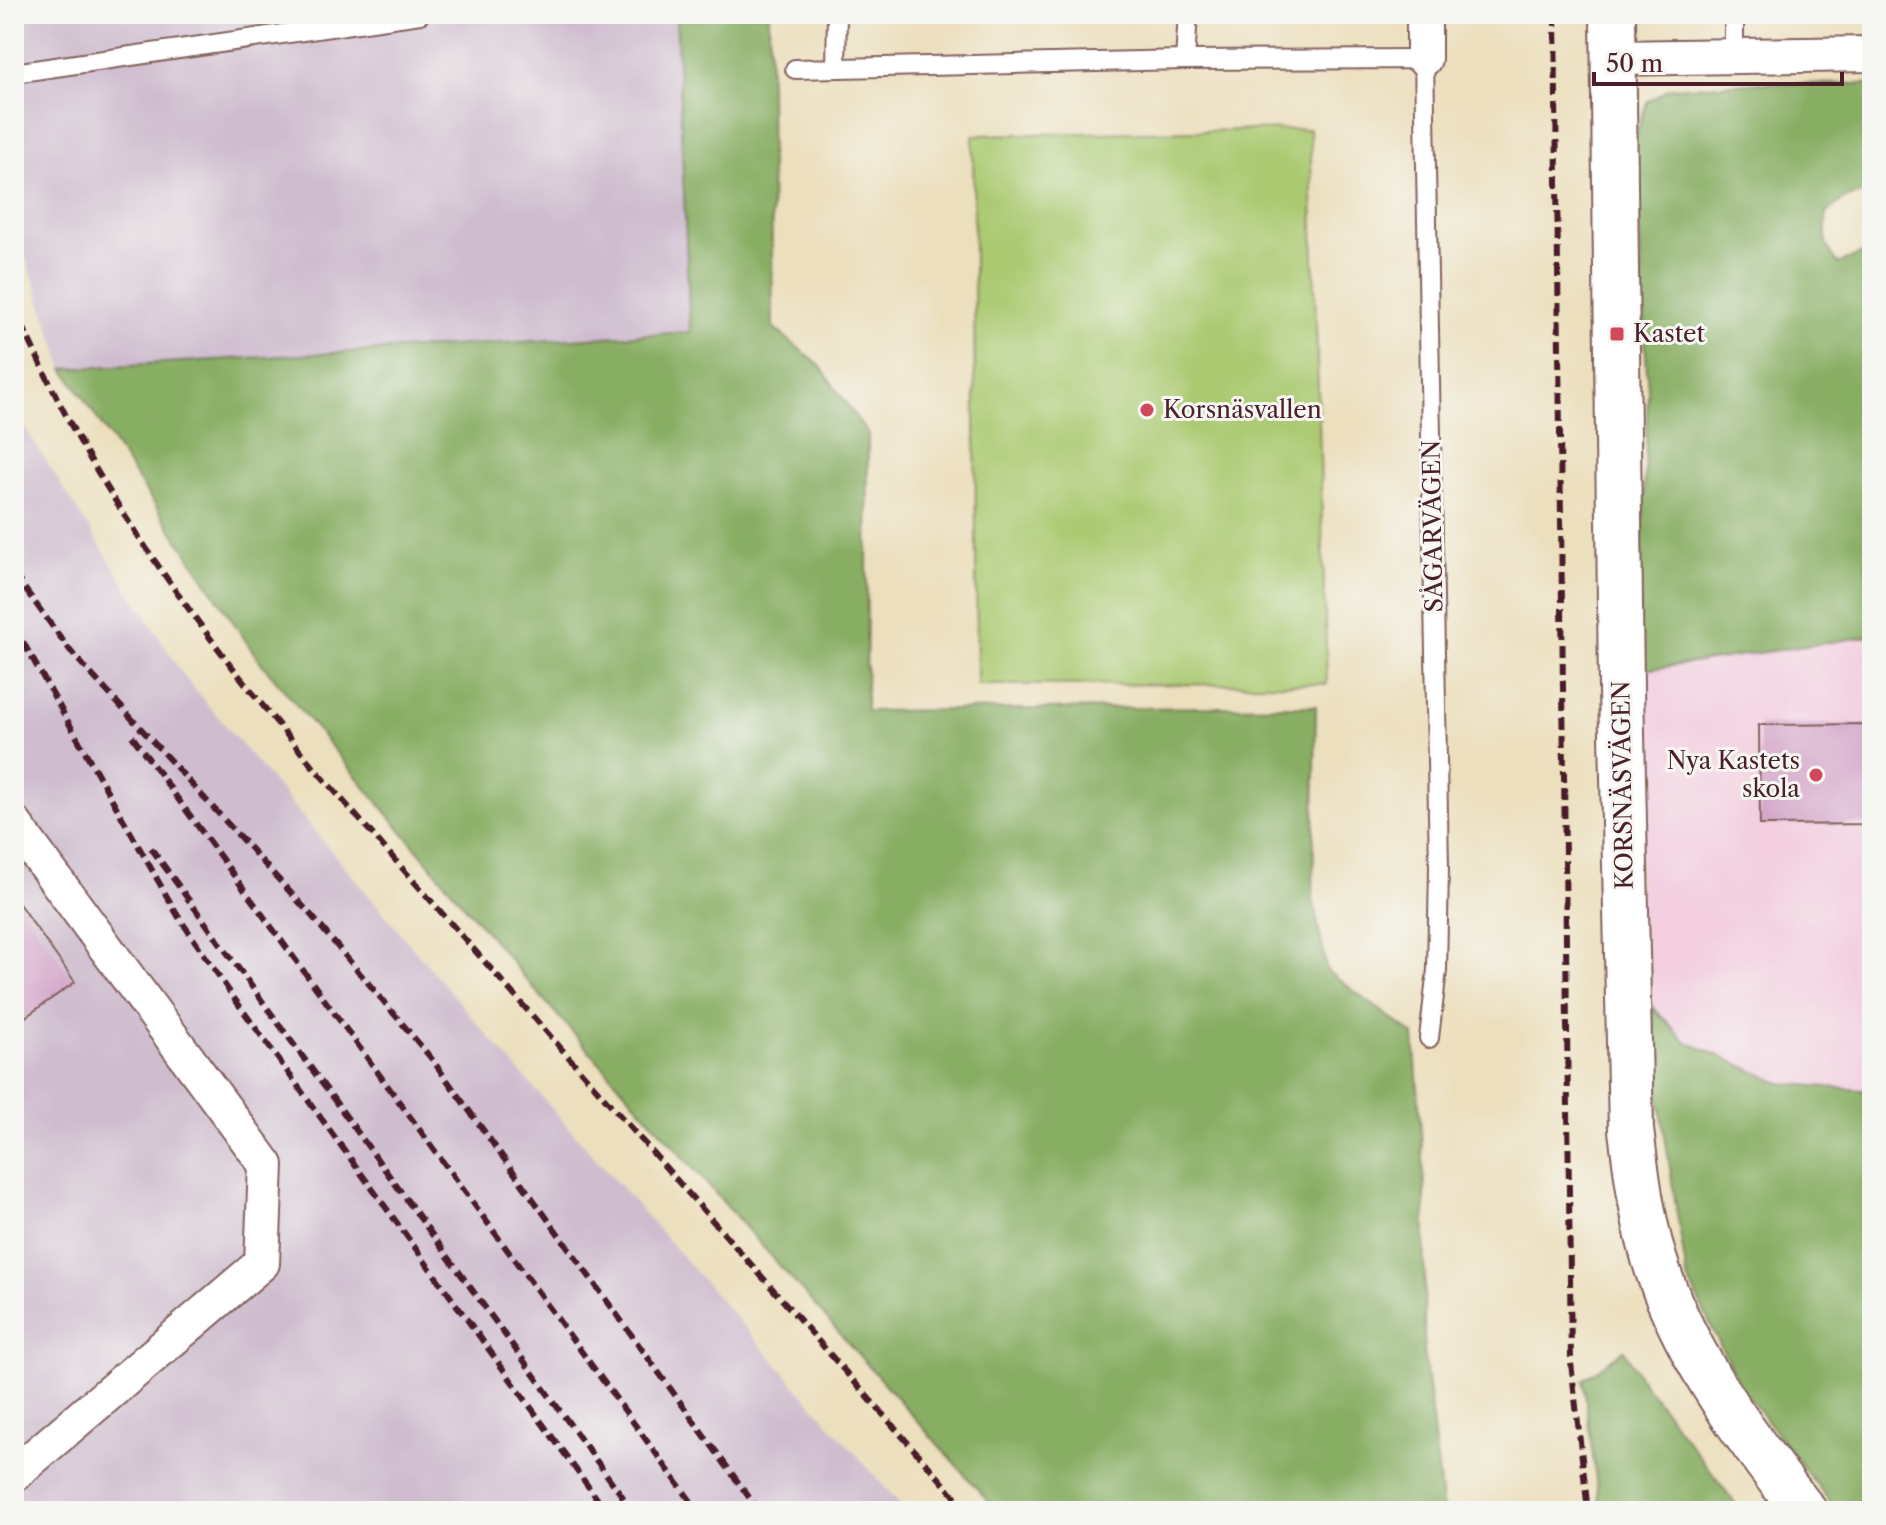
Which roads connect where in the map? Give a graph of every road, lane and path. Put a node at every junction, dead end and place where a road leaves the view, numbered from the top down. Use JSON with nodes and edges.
{"nodes":[{"id":1,"x":420,"y":14,"type":"edge"},
{"id":2,"x":837,"y":14,"type":"edge"},
{"id":3,"x":1188,"y":14,"type":"edge"},
{"id":4,"x":1424,"y":14,"type":"edge"},
{"id":5,"x":1613,"y":14,"type":"edge"},
{"id":6,"x":1734,"y":14,"type":"edge"},
{"id":7,"x":1872,"y":54,"type":"edge"},
{"id":8,"x":1734,"y":55,"type":"junction"},
{"id":9,"x":1614,"y":58,"type":"junction"},
{"id":10,"x":1424,"y":59,"type":"junction"},
{"id":11,"x":1185,"y":60,"type":"junction"},
{"id":12,"x":836,"y":68,"type":"junction"},
{"id":13,"x":795,"y":69,"type":"dead end"},
{"id":14,"x":14,"y":73,"type":"edge"},
{"id":15,"x":14,"y":823,"type":"edge"},
{"id":16,"x":1429,"y":1038,"type":"dead end"},
{"id":17,"x":14,"y":1474,"type":"edge"},
{"id":18,"x":1804,"y":1511,"type":"edge"}],
"edges":[{"from":1,"to":14,"type":"lane"},
{"from":2,"to":12,"type":"lane"},
{"from":3,"to":11,"type":"lane"},
{"from":4,"to":10,"type":"street","name":"SÅGARVÄGEN"},
{"from":5,"to":9,"type":"street","name":"KORSNÄSVÄGEN"},
{"from":6,"to":8,"type":"lane"},
{"from":7,"to":8,"type":"street"},
{"from":8,"to":9,"type":"street"},
{"from":9,"to":18,"type":"street","name":"KORSNÄSVÄGEN"},
{"from":10,"to":11,"type":"lane"},
{"from":10,"to":16,"type":"lane","name":"SÅGARVÄGEN"},
{"from":11,"to":12,"type":"lane"},
{"from":12,"to":13,"type":"lane"},
{"from":15,"to":17,"type":"street"}]}
